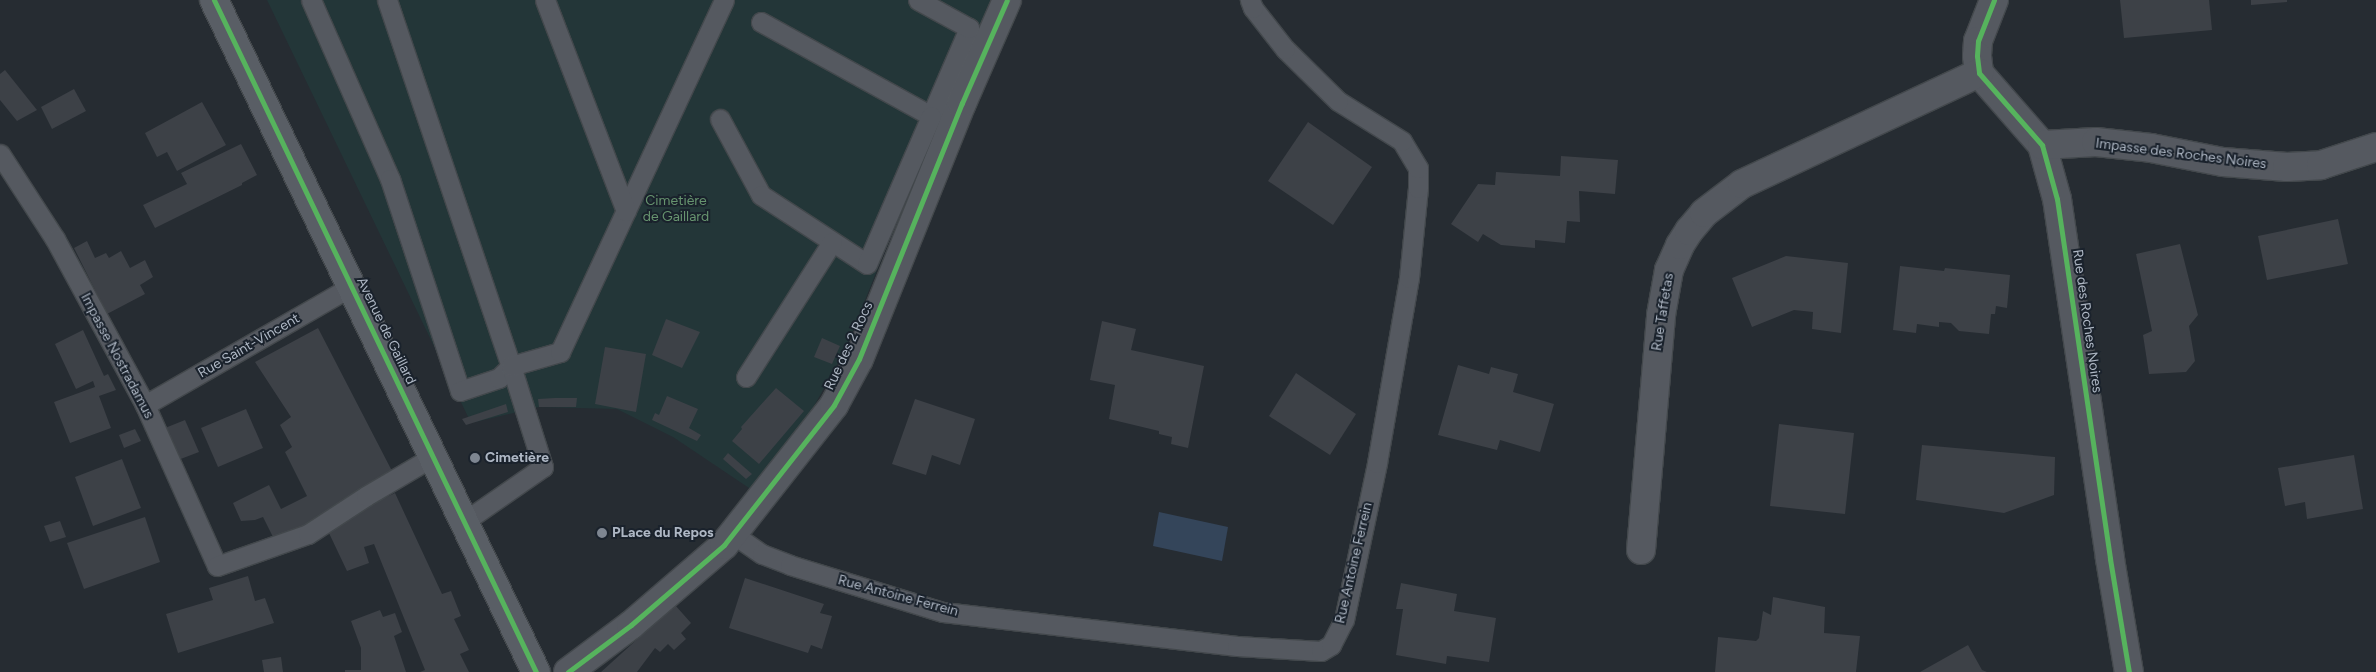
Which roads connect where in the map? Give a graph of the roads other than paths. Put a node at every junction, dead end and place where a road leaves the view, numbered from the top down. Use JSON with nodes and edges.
{"nodes":[{"id":1,"x":214,"y":0,"type":"edge"},
{"id":2,"x":310,"y":0,"type":"edge"},
{"id":3,"x":387,"y":0,"type":"edge"},
{"id":4,"x":545,"y":0,"type":"edge"},
{"id":5,"x":724,"y":0,"type":"edge"},
{"id":6,"x":918,"y":0,"type":"edge"},
{"id":7,"x":1007,"y":0,"type":"edge"},
{"id":8,"x":1250,"y":0,"type":"edge"},
{"id":9,"x":1994,"y":0,"type":"edge"},
{"id":10,"x":761,"y":22,"type":"dead end"},
{"id":11,"x":1979,"y":72,"type":"junction"},
{"id":12,"x":931,"y":116,"type":"junction"},
{"id":13,"x":720,"y":119,"type":"dead end"},
{"id":14,"x":2042,"y":145,"type":"junction"},
{"id":15,"x":2376,"y":147,"type":"edge"},
{"id":16,"x":0,"y":154,"type":"edge"},
{"id":17,"x":626,"y":210,"type":"junction"},
{"id":18,"x":832,"y":242,"type":"junction"},
{"id":19,"x":352,"y":286,"type":"junction"},
{"id":20,"x":511,"y":366,"type":"junction"},
{"id":21,"x":746,"y":377,"type":"dead end"},
{"id":22,"x":145,"y":405,"type":"junction"},
{"id":23,"x":434,"y":456,"type":"junction"},
{"id":24,"x":465,"y":521,"type":"junction"},
{"id":25,"x":733,"y":534,"type":"junction"},
{"id":26,"x":1641,"y":550,"type":"dead end"},
{"id":27,"x":536,"y":672,"type":"edge"},
{"id":28,"x":568,"y":672,"type":"edge"},
{"id":29,"x":2129,"y":672,"type":"edge"}],
"edges":[{"from":1,"to":19,"type":"street","name":"Avenue de Gaillard"},
{"from":2,"to":20,"type":"lane"},
{"from":3,"to":20,"type":"lane"},
{"from":4,"to":17,"type":"lane"},
{"from":5,"to":17,"type":"lane"},
{"from":6,"to":12,"type":"lane"},
{"from":7,"to":25,"type":"street","name":"Rue des 2 Rocs"},
{"from":8,"to":25,"type":"lane","name":"Rue Antoine Ferrein"},
{"from":9,"to":11,"type":"street"},
{"from":10,"to":12,"type":"lane"},
{"from":11,"to":14,"type":"street","name":"Rue des Roches Noires"},
{"from":11,"to":26,"type":"street","name":"Rue Taffetas"},
{"from":12,"to":18,"type":"lane"},
{"from":13,"to":18,"type":"lane"},
{"from":14,"to":15,"type":"street","name":"Impasse des Roches Noires"},
{"from":14,"to":29,"type":"street","name":"Rue des Roches Noires"},
{"from":16,"to":22,"type":"lane","name":"Impasse Nostradamus"},
{"from":17,"to":20,"type":"lane"},
{"from":18,"to":21,"type":"lane"},
{"from":19,"to":22,"type":"lane","name":"Rue Saint-Vincent"},
{"from":19,"to":23,"type":"street","name":"Avenue de Gaillard"},
{"from":20,"to":24,"type":"lane"},
{"from":22,"to":23,"type":"lane","name":"Impasse Nostradamus"},
{"from":23,"to":24,"type":"street","name":"Avenue de Gaillard"},
{"from":24,"to":27,"type":"street","name":"Avenue de Gaillard"},
{"from":25,"to":28,"type":"street","name":"Rue des 2 Rocs"}]}
